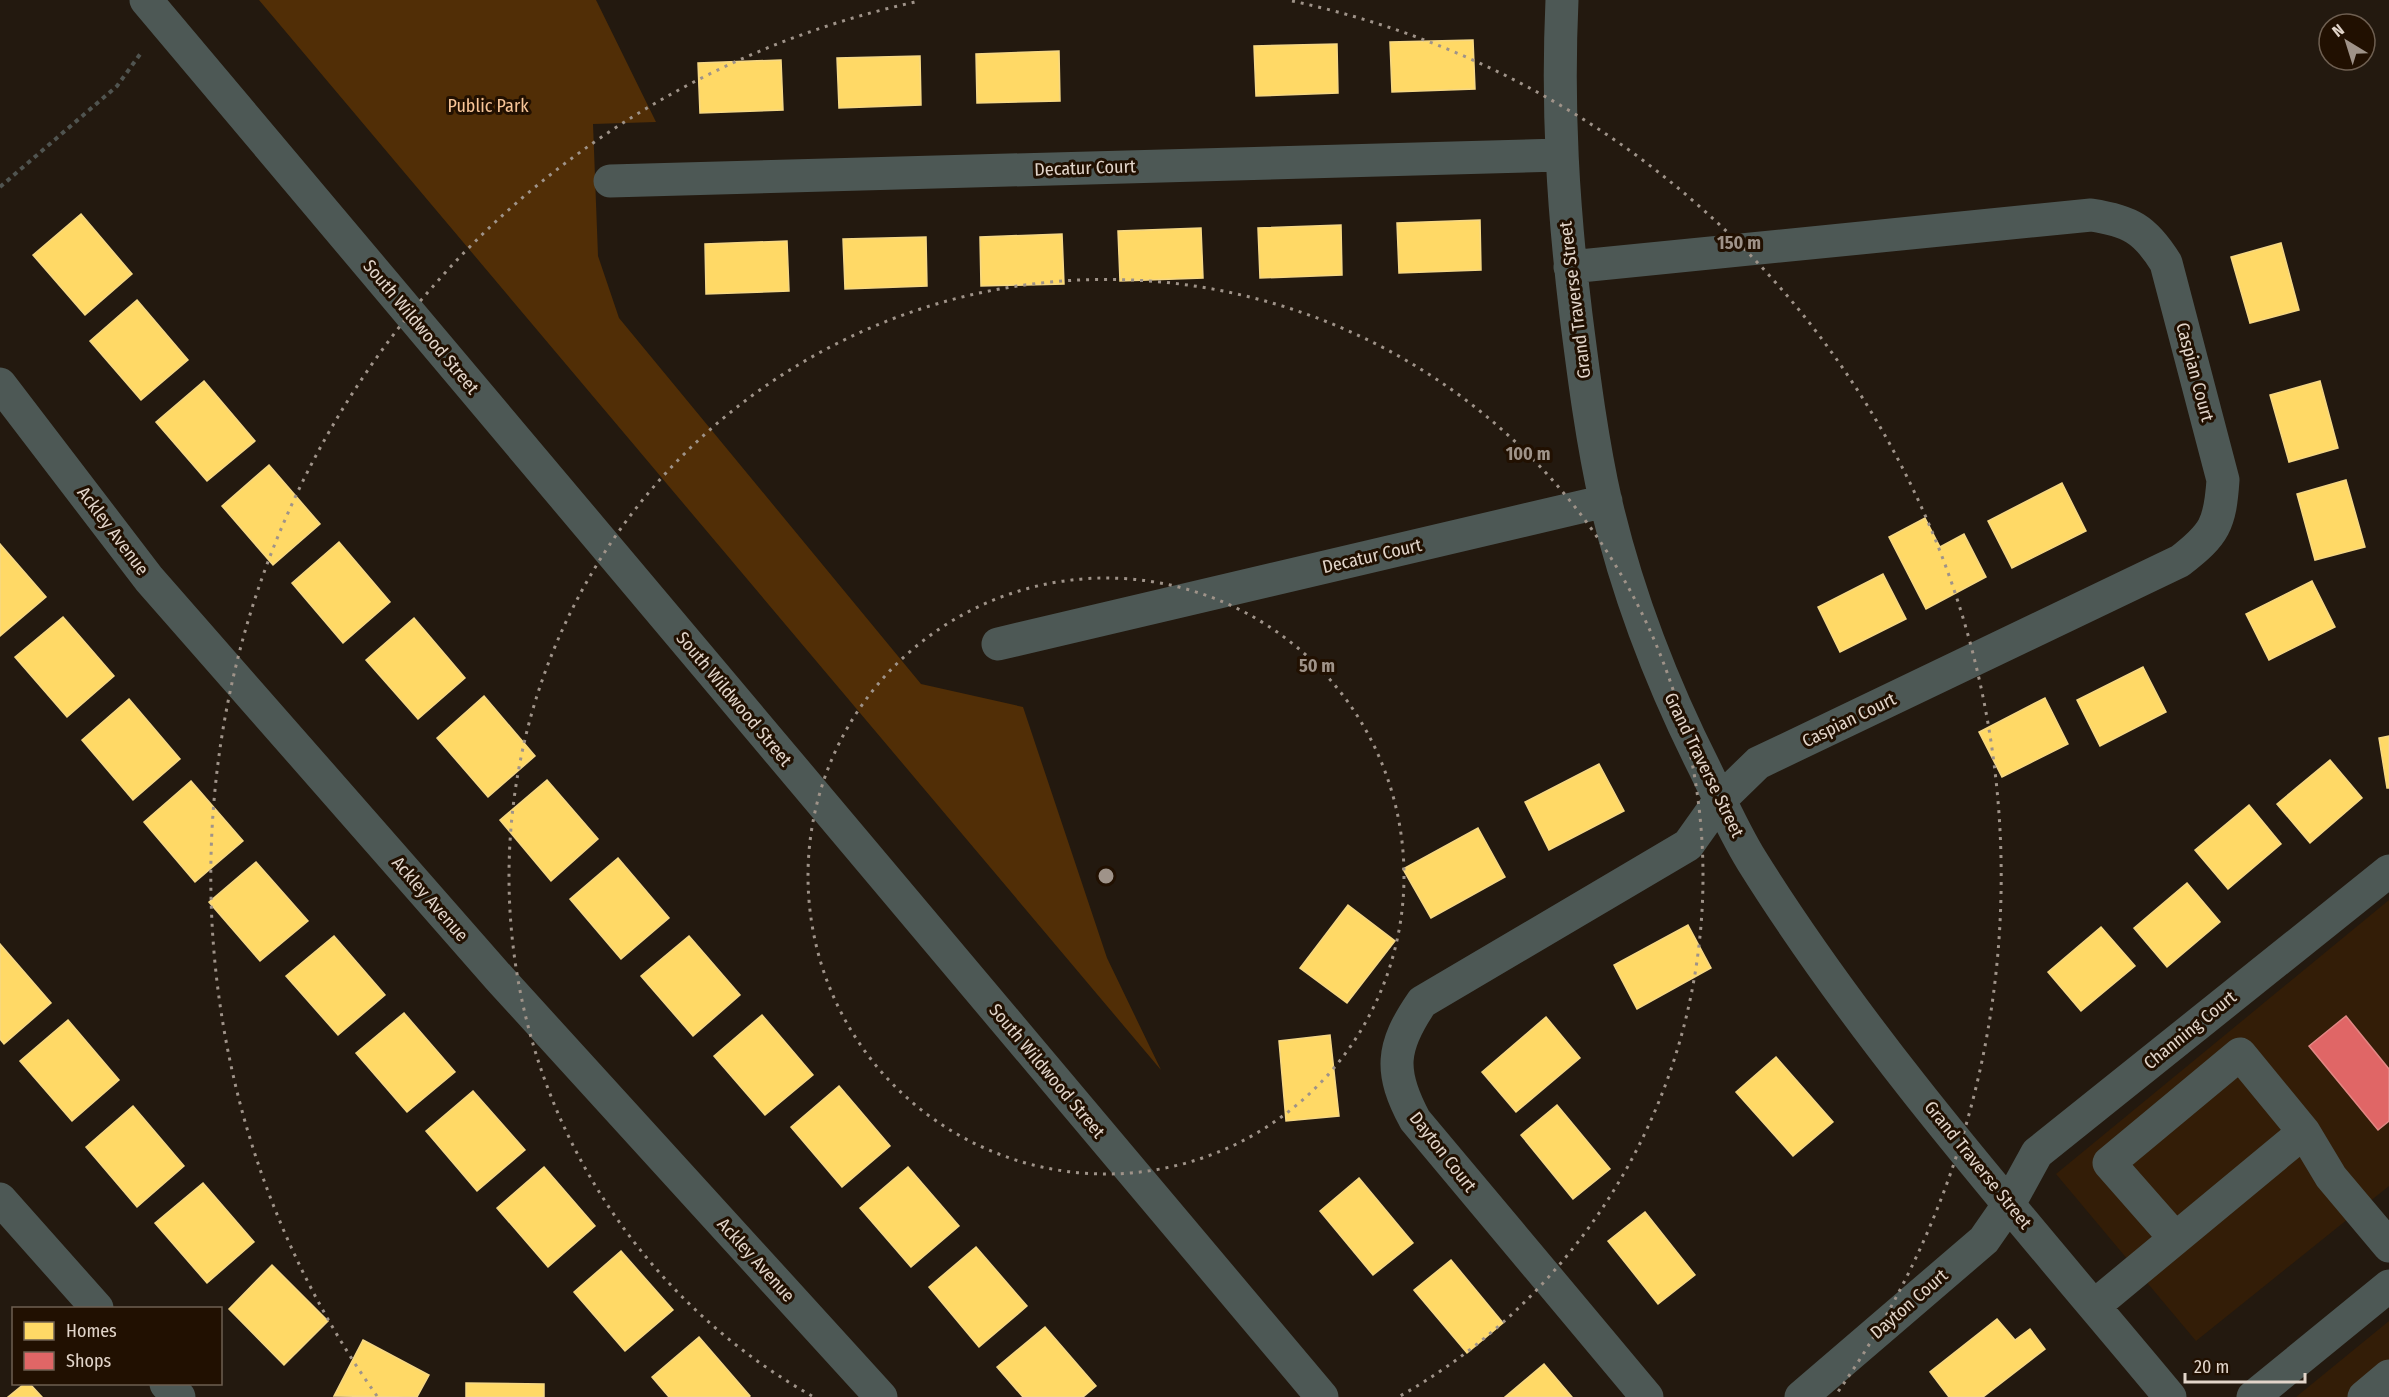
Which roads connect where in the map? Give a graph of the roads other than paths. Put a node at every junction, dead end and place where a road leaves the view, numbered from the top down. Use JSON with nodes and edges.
{"nodes":[{"id":1,"x":1562,"y":0,"type":"edge"},
{"id":2,"x":156,"y":11,"type":"edge"},
{"id":3,"x":1560,"y":155,"type":"junction"},
{"id":4,"x":610,"y":181,"type":"dead end"},
{"id":5,"x":1570,"y":267,"type":"junction"},
{"id":6,"x":0,"y":384,"type":"edge"},
{"id":7,"x":1606,"y":501,"type":"junction"},
{"id":8,"x":998,"y":644,"type":"dead end"},
{"id":9,"x":1720,"y":800,"type":"junction"},
{"id":10,"x":2389,"y":871,"type":"edge"},
{"id":11,"x":2304,"y":1132,"type":"junction"},
{"id":12,"x":0,"y":1199,"type":"edge"},
{"id":13,"x":2009,"y":1204,"type":"junction"},
{"id":14,"x":2175,"y":1238,"type":"junction"},
{"id":15,"x":2389,"y":1246,"type":"edge"},
{"id":16,"x":2389,"y":1286,"type":"edge"},
{"id":17,"x":2094,"y":1306,"type":"junction"},
{"id":18,"x":96,"y":1307,"type":"edge"},
{"id":19,"x":2389,"y":1376,"type":"edge"},
{"id":20,"x":168,"y":1385,"type":"edge"},
{"id":21,"x":179,"y":1397,"type":"edge"},
{"id":22,"x":881,"y":1397,"type":"edge"},
{"id":23,"x":1322,"y":1397,"type":"edge"},
{"id":24,"x":1647,"y":1397,"type":"edge"},
{"id":25,"x":1801,"y":1397,"type":"edge"},
{"id":26,"x":2170,"y":1397,"type":"edge"},
{"id":27,"x":2253,"y":1397,"type":"edge"},
{"id":28,"x":2364,"y":1397,"type":"edge"}],
"edges":[{"from":1,"to":3,"type":"street","name":"Grand Traverse Street"},
{"from":2,"to":23,"type":"street","name":"South Wildwood Street"},
{"from":3,"to":4,"type":"street","name":"Decatur Court"},
{"from":3,"to":5,"type":"street","name":"Grand Traverse Street"},
{"from":5,"to":7,"type":"street","name":"Grand Traverse Street"},
{"from":5,"to":9,"type":"street","name":"Caspian Court"},
{"from":6,"to":22,"type":"street","name":"Ackley Avenue"},
{"from":7,"to":8,"type":"street","name":"Decatur Court"},
{"from":7,"to":9,"type":"street","name":"Grand Traverse Street"},
{"from":9,"to":13,"type":"street","name":"Grand Traverse Street"},
{"from":9,"to":24,"type":"street","name":"Dayton Court"},
{"from":10,"to":13,"type":"street","name":"Channing Court"},
{"from":11,"to":14,"type":"street"},
{"from":11,"to":14,"type":"street"},
{"from":11,"to":15,"type":"street"},
{"from":12,"to":18,"type":"street"},
{"from":13,"to":17,"type":"street","name":"Grand Traverse Street"},
{"from":13,"to":25,"type":"street","name":"Dayton Court"},
{"from":14,"to":17,"type":"street"},
{"from":16,"to":27,"type":"street"},
{"from":17,"to":26,"type":"street","name":"Grand Traverse Street"},
{"from":19,"to":28,"type":"street"},
{"from":20,"to":21,"type":"street"}]}
